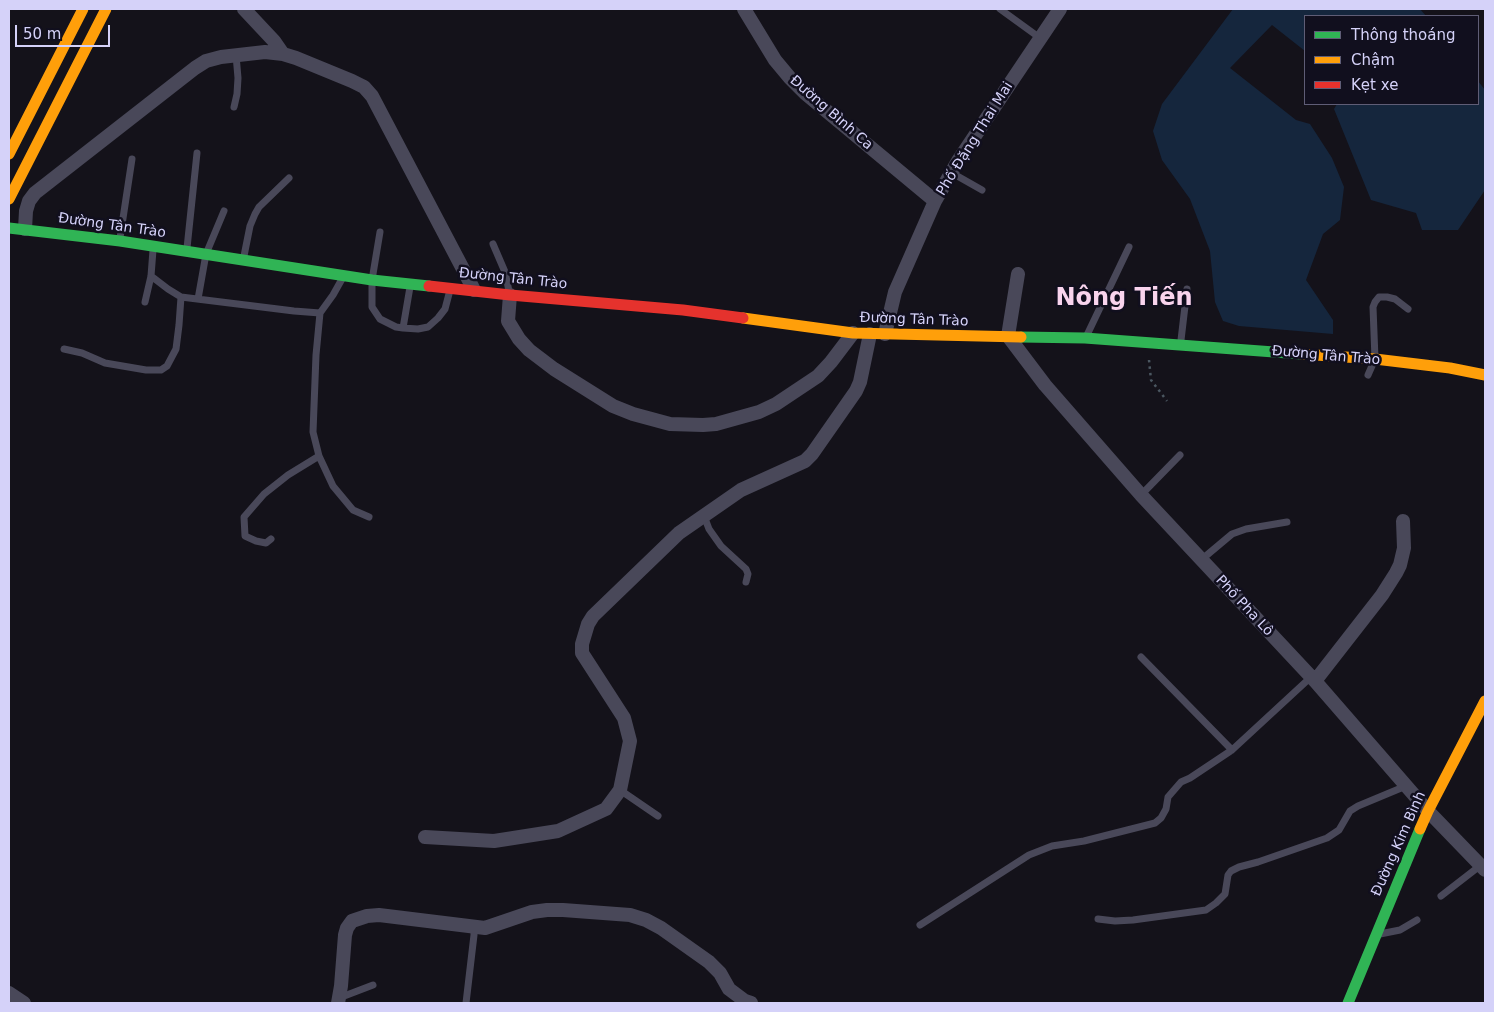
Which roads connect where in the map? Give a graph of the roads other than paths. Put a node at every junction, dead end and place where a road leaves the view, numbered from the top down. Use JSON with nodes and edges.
{"nodes":[{"id":1,"x":83,"y":9,"type":"edge"},
{"id":2,"x":106,"y":9,"type":"edge"},
{"id":3,"x":244,"y":9,"type":"edge"},
{"id":4,"x":744,"y":9,"type":"edge"},
{"id":5,"x":1000,"y":9,"type":"edge"},
{"id":6,"x":1060,"y":9,"type":"edge"},
{"id":7,"x":1040,"y":38,"type":"junction"},
{"id":8,"x":283,"y":54,"type":"junction"},
{"id":9,"x":236,"y":55,"type":"junction"},
{"id":10,"x":234,"y":107,"type":"dead end"},
{"id":11,"x":197,"y":153,"type":"dead end"},
{"id":12,"x":9,"y":154,"type":"edge"},
{"id":13,"x":132,"y":159,"type":"dead end"},
{"id":14,"x":952,"y":173,"type":"junction"},
{"id":15,"x":289,"y":178,"type":"dead end"},
{"id":16,"x":982,"y":190,"type":"dead end"},
{"id":17,"x":9,"y":199,"type":"edge"},
{"id":18,"x":935,"y":201,"type":"junction"},
{"id":19,"x":224,"y":211,"type":"dead end"},
{"id":20,"x":9,"y":228,"type":"edge"},
{"id":21,"x":25,"y":229,"type":"junction"},
{"id":22,"x":380,"y":232,"type":"dead end"},
{"id":23,"x":120,"y":240,"type":"junction"},
{"id":24,"x":493,"y":244,"type":"dead end"},
{"id":25,"x":154,"y":247,"type":"junction"},
{"id":26,"x":1129,"y":247,"type":"dead end"},
{"id":27,"x":187,"y":251,"type":"junction"},
{"id":28,"x":206,"y":254,"type":"junction"},
{"id":29,"x":243,"y":259,"type":"junction"},
{"id":30,"x":1018,"y":274,"type":"dead end"},
{"id":31,"x":151,"y":276,"type":"junction"},
{"id":32,"x":344,"y":276,"type":"junction"},
{"id":33,"x":372,"y":280,"type":"junction"},
{"id":34,"x":410,"y":284,"type":"junction"},
{"id":35,"x":450,"y":288,"type":"junction"},
{"id":36,"x":1187,"y":288,"type":"dead end"},
{"id":37,"x":474,"y":290,"type":"junction"},
{"id":38,"x":181,"y":296,"type":"junction"},
{"id":39,"x":510,"y":296,"type":"junction"},
{"id":40,"x":198,"y":300,"type":"junction"},
{"id":41,"x":146,"y":302,"type":"dead end"},
{"id":42,"x":1408,"y":309,"type":"dead end"},
{"id":43,"x":320,"y":313,"type":"junction"},
{"id":44,"x":403,"y":328,"type":"junction"},
{"id":45,"x":853,"y":333,"type":"junction"},
{"id":46,"x":870,"y":334,"type":"junction"},
{"id":47,"x":885,"y":334,"type":"junction"},
{"id":48,"x":1012,"y":337,"type":"junction"},
{"id":49,"x":1085,"y":338,"type":"junction"},
{"id":50,"x":1180,"y":345,"type":"junction"},
{"id":51,"x":64,"y":349,"type":"dead end"},
{"id":52,"x":1068,"y":350,"type":"dead end"},
{"id":53,"x":1375,"y":359,"type":"junction"},
{"id":54,"x":1368,"y":375,"type":"dead end"},
{"id":55,"x":1485,"y":375,"type":"edge"},
{"id":56,"x":1180,"y":455,"type":"dead end"},
{"id":57,"x":319,"y":456,"type":"junction"},
{"id":58,"x":1141,"y":495,"type":"junction"},
{"id":59,"x":704,"y":516,"type":"junction"},
{"id":60,"x":369,"y":517,"type":"dead end"},
{"id":61,"x":1403,"y":521,"type":"dead end"},
{"id":62,"x":1287,"y":522,"type":"dead end"},
{"id":63,"x":270,"y":539,"type":"dead end"},
{"id":64,"x":1201,"y":560,"type":"junction"},
{"id":65,"x":746,"y":582,"type":"dead end"},
{"id":66,"x":1141,"y":657,"type":"dead end"},
{"id":67,"x":1313,"y":679,"type":"junction"},
{"id":68,"x":1485,"y":702,"type":"edge"},
{"id":69,"x":1232,"y":750,"type":"junction"},
{"id":70,"x":1406,"y":786,"type":"junction"},
{"id":71,"x":620,"y":790,"type":"junction"},
{"id":72,"x":1428,"y":812,"type":"junction"},
{"id":73,"x":658,"y":816,"type":"dead end"},
{"id":74,"x":425,"y":837,"type":"dead end"},
{"id":75,"x":1483,"y":867,"type":"edge"},
{"id":76,"x":1441,"y":896,"type":"dead end"},
{"id":77,"x":1098,"y":918,"type":"dead end"},
{"id":78,"x":1417,"y":920,"type":"dead end"},
{"id":79,"x":920,"y":925,"type":"dead end"},
{"id":80,"x":474,"y":927,"type":"junction"},
{"id":81,"x":1376,"y":935,"type":"junction"},
{"id":82,"x":373,"y":985,"type":"dead end"},
{"id":83,"x":9,"y":993,"type":"edge"},
{"id":84,"x":339,"y":1001,"type":"edge"},
{"id":85,"x":24,"y":1003,"type":"edge"},
{"id":86,"x":466,"y":1003,"type":"edge"},
{"id":87,"x":751,"y":1003,"type":"edge"},
{"id":88,"x":1348,"y":1003,"type":"edge"}],
"edges":[{"from":1,"to":12,"type":"main road"},
{"from":2,"to":17,"type":"main road"},
{"from":3,"to":8,"type":"street"},
{"from":4,"to":18,"type":"street","name":"Đường Bình Ca"},
{"from":5,"to":7,"type":"lane"},
{"from":6,"to":7,"type":"street","name":"Phố Đặng Thai Mai"},
{"from":7,"to":14,"type":"street","name":"Phố Đặng Thai Mai"},
{"from":8,"to":9,"type":"street"},
{"from":8,"to":37,"type":"street"},
{"from":9,"to":10,"type":"lane"},
{"from":9,"to":21,"type":"street"},
{"from":11,"to":27,"type":"lane"},
{"from":13,"to":23,"type":"lane"},
{"from":14,"to":16,"type":"lane"},
{"from":14,"to":18,"type":"street","name":"Phố Đặng Thai Mai"},
{"from":15,"to":29,"type":"lane"},
{"from":18,"to":47,"type":"street","name":"Phố Đặng Thai Mai"},
{"from":19,"to":28,"type":"lane"},
{"from":20,"to":21,"type":"main road","name":"Đường Tân Trào"},
{"from":21,"to":23,"type":"main road","name":"Đường Tân Trào"},
{"from":22,"to":33,"type":"lane"},
{"from":23,"to":25,"type":"main road","name":"Đường Tân Trào"},
{"from":24,"to":39,"type":"lane"},
{"from":25,"to":27,"type":"main road","name":"Đường Tân Trào"},
{"from":25,"to":31,"type":"lane"},
{"from":26,"to":49,"type":"lane"},
{"from":27,"to":28,"type":"main road","name":"Đường Tân Trào"},
{"from":28,"to":29,"type":"main road","name":"Đường Tân Trào"},
{"from":28,"to":40,"type":"lane"},
{"from":29,"to":32,"type":"main road","name":"Đường Tân Trào"},
{"from":30,"to":48,"type":"street"},
{"from":31,"to":38,"type":"lane"},
{"from":31,"to":41,"type":"lane"},
{"from":32,"to":33,"type":"main road","name":"Đường Tân Trào"},
{"from":32,"to":43,"type":"lane"},
{"from":33,"to":34,"type":"main road","name":"Đường Tân Trào"},
{"from":33,"to":44,"type":"lane"},
{"from":34,"to":35,"type":"main road","name":"Đường Tân Trào"},
{"from":34,"to":44,"type":"lane"},
{"from":35,"to":37,"type":"main road","name":"Đường Tân Trào"},
{"from":35,"to":44,"type":"lane"},
{"from":36,"to":50,"type":"lane"},
{"from":37,"to":39,"type":"main road","name":"Đường Tân Trào"},
{"from":38,"to":40,"type":"lane"},
{"from":38,"to":51,"type":"lane"},
{"from":39,"to":45,"type":"main road","name":"Đường Tân Trào"},
{"from":39,"to":45,"type":"street"},
{"from":40,"to":43,"type":"lane"},
{"from":42,"to":53,"type":"lane"},
{"from":43,"to":57,"type":"lane"},
{"from":45,"to":46,"type":"main road","name":"Đường Tân Trào"},
{"from":46,"to":47,"type":"main road","name":"Đường Tân Trào"},
{"from":46,"to":59,"type":"street"},
{"from":47,"to":48,"type":"main road","name":"Đường Tân Trào"},
{"from":48,"to":49,"type":"main road","name":"Đường Tân Trào"},
{"from":48,"to":52,"type":"main road","name":"Đường Tân Trào"},
{"from":48,"to":58,"type":"street","name":"Phố Pha Lô"},
{"from":49,"to":50,"type":"main road","name":"Đường Tân Trào"},
{"from":50,"to":53,"type":"main road","name":"Đường Tân Trào"},
{"from":53,"to":54,"type":"lane"},
{"from":53,"to":55,"type":"main road","name":"Đường Tân Trào"},
{"from":56,"to":58,"type":"lane"},
{"from":57,"to":60,"type":"lane"},
{"from":57,"to":63,"type":"lane"},
{"from":58,"to":64,"type":"street","name":"Phố Pha Lô"},
{"from":59,"to":65,"type":"lane"},
{"from":59,"to":71,"type":"street"},
{"from":61,"to":67,"type":"street"},
{"from":62,"to":64,"type":"lane"},
{"from":64,"to":67,"type":"street","name":"Phố Pha Lô"},
{"from":66,"to":69,"type":"lane"},
{"from":67,"to":69,"type":"lane"},
{"from":67,"to":70,"type":"street","name":"Phố Pha Lô"},
{"from":68,"to":72,"type":"main road","name":"Đường Kim Bình"},
{"from":69,"to":79,"type":"lane"},
{"from":70,"to":72,"type":"street","name":"Phố Pha Lô"},
{"from":70,"to":77,"type":"lane"},
{"from":71,"to":73,"type":"lane"},
{"from":71,"to":74,"type":"street"},
{"from":72,"to":75,"type":"street","name":"Phố Pha Lô"},
{"from":72,"to":81,"type":"main road","name":"Đường Kim Bình"},
{"from":75,"to":76,"type":"lane"},
{"from":78,"to":81,"type":"lane"},
{"from":80,"to":84,"type":"street"},
{"from":80,"to":86,"type":"lane"},
{"from":80,"to":87,"type":"street"},
{"from":81,"to":88,"type":"main road","name":"Đường Kim Bình"},
{"from":82,"to":84,"type":"lane"},
{"from":83,"to":85,"type":"street"}]}
